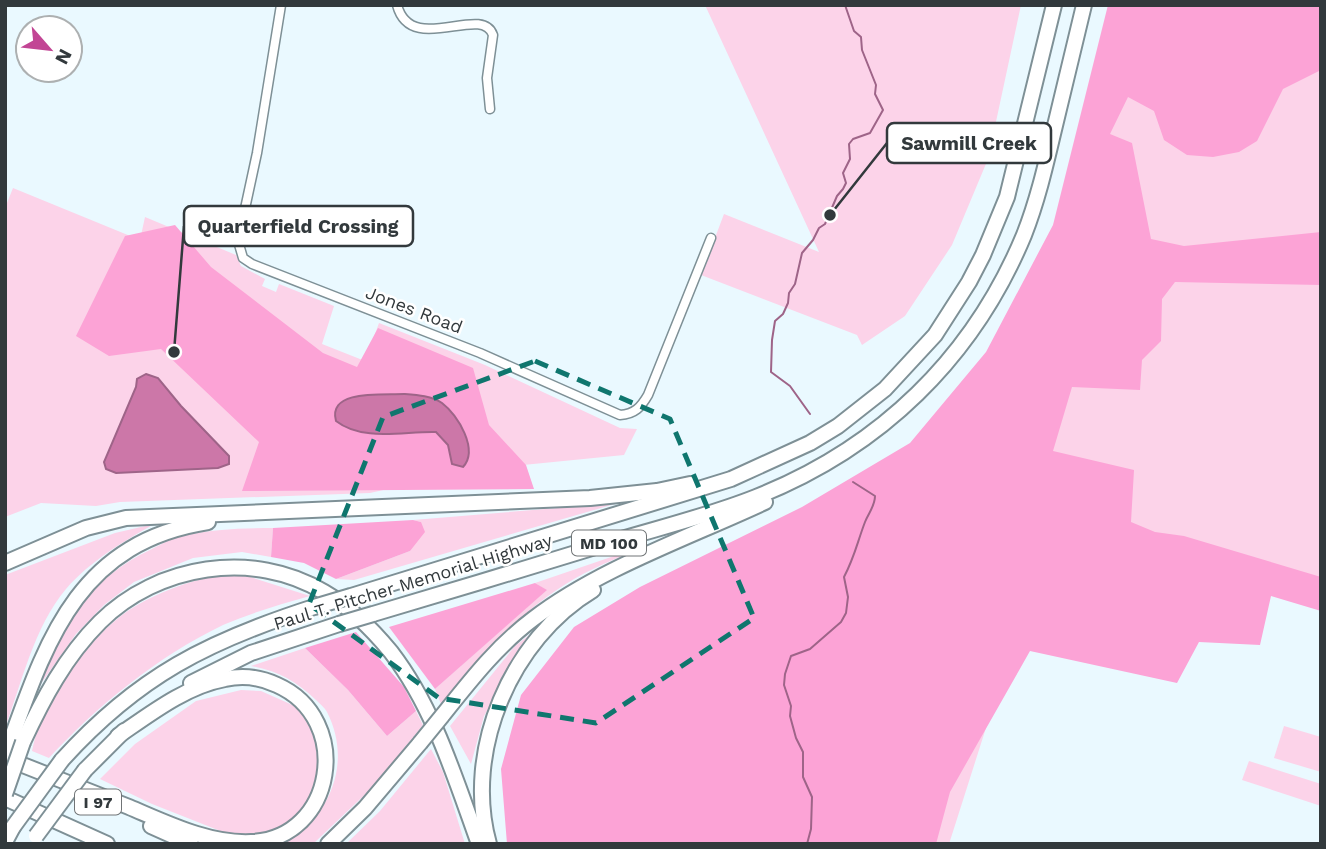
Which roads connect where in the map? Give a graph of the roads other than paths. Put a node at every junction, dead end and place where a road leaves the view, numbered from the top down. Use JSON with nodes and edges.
{"nodes":[{"id":1,"x":281,"y":5,"type":"edge"},
{"id":2,"x":397,"y":5,"type":"edge"},
{"id":3,"x":1054,"y":5,"type":"edge"},
{"id":4,"x":1084,"y":5,"type":"edge"},
{"id":5,"x":490,"y":109,"type":"dead end"},
{"id":6,"x":711,"y":238,"type":"dead end"},
{"id":7,"x":876,"y":431,"type":"junction"},
{"id":8,"x":761,"y":464,"type":"junction"},
{"id":9,"x":317,"y":511,"type":"junction"},
{"id":10,"x":656,"y":552,"type":"junction"},
{"id":11,"x":5,"y":563,"type":"edge"},
{"id":12,"x":118,"y":736,"type":"junction"},
{"id":13,"x":18,"y":740,"type":"junction"},
{"id":14,"x":5,"y":758,"type":"edge"},
{"id":15,"x":5,"y":796,"type":"edge"},
{"id":16,"x":5,"y":804,"type":"edge"},
{"id":17,"x":34,"y":840,"type":"edge"},
{"id":18,"x":5,"y":842,"type":"edge"},
{"id":19,"x":107,"y":844,"type":"edge"},
{"id":20,"x":191,"y":844,"type":"edge"},
{"id":21,"x":328,"y":844,"type":"edge"},
{"id":22,"x":479,"y":844,"type":"edge"},
{"id":23,"x":489,"y":844,"type":"edge"}],
"edges":[{"from":1,"to":6,"type":"street","name":"Jones Road"},
{"from":2,"to":5,"type":"street"},
{"from":3,"to":8,"type":"highway","name":"Paul T. Pitcher Memorial Highway","number":"MD 100"},
{"from":4,"to":7,"type":"highway","name":"Paul T. Pitcher Memorial Highway","number":"MD 100"},
{"from":7,"to":10,"type":"highway"},
{"from":7,"to":12,"type":"highway","name":"Paul T. Pitcher Memorial Highway","number":"MD 100","bridge":true},
{"from":8,"to":9,"type":"highway"},
{"from":8,"to":18,"type":"highway","name":"Paul T. Pitcher Memorial Highway","number":"MD 100","bridge":true},
{"from":9,"to":11,"type":"highway"},
{"from":9,"to":13,"type":"highway"},
{"from":10,"to":21,"type":"highway","bridge":true},
{"from":10,"to":23,"type":"highway"},
{"from":12,"to":14,"type":"highway"},
{"from":12,"to":17,"type":"highway","name":"Paul T. Pitcher Memorial Highway","number":"MD 100","bridge":true},
{"from":13,"to":14,"type":"highway"},
{"from":13,"to":15,"type":"highway","bridge":true},
{"from":13,"to":22,"type":"highway"},
{"from":14,"to":20,"type":"highway","number":"I 97"},
{"from":15,"to":19,"type":"highway","number":"I 97"},
{"from":16,"to":19,"type":"highway"}]}
